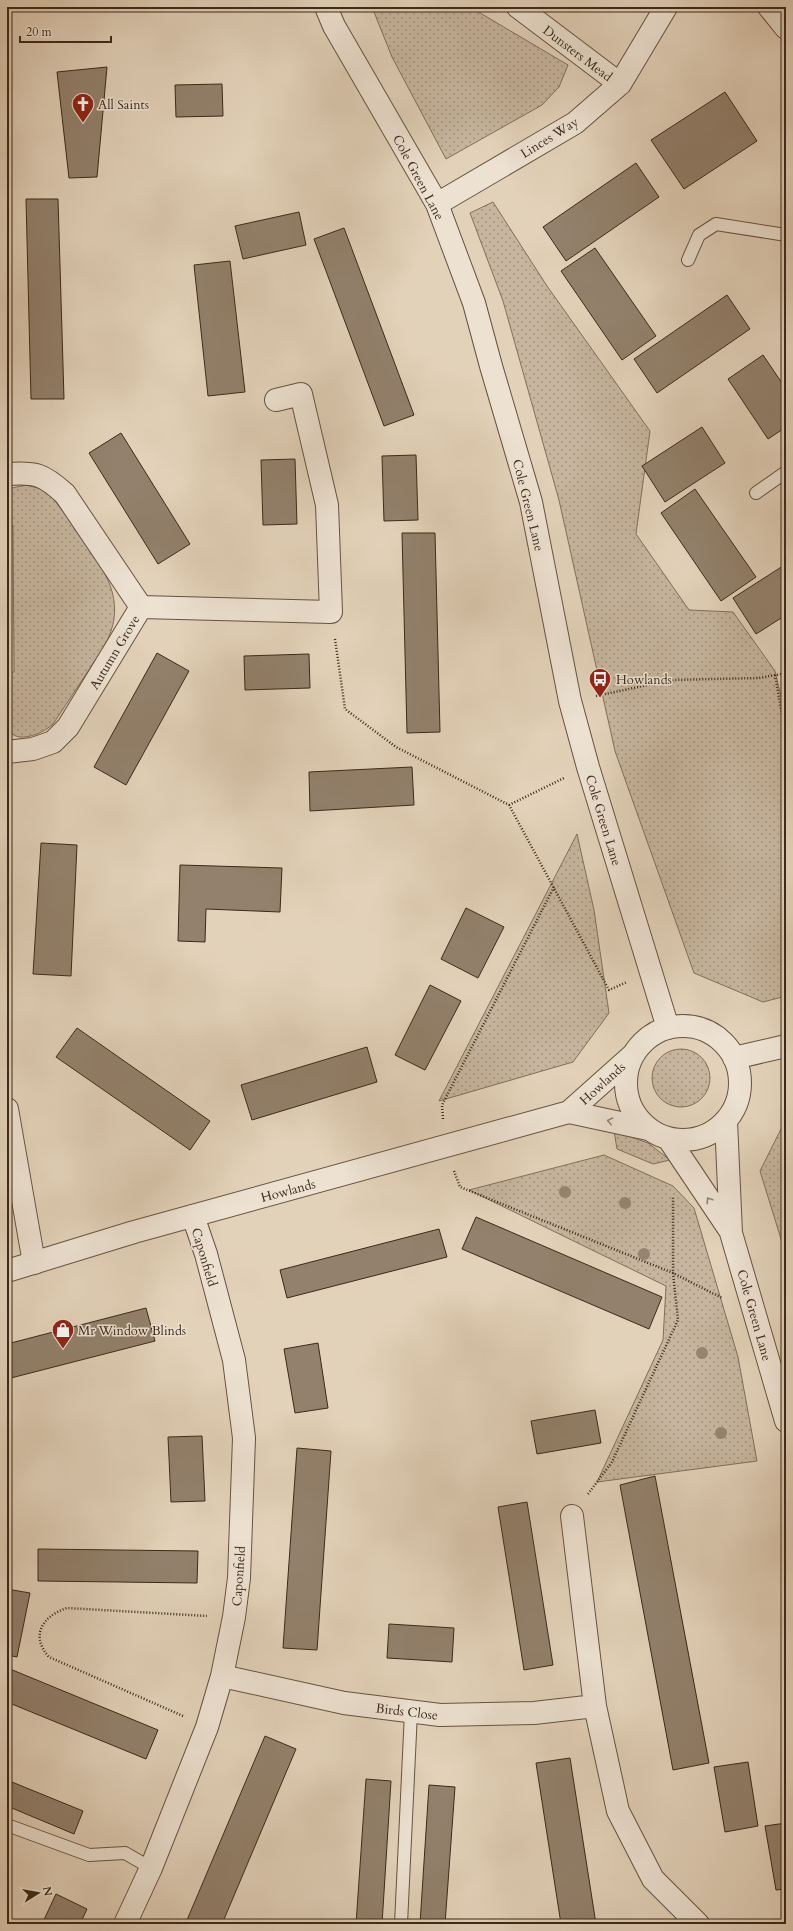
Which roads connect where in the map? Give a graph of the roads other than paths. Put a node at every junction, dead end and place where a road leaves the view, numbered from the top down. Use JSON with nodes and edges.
{"nodes":[{"id":1,"x":326,"y":7,"type":"edge"},
{"id":2,"x":518,"y":7,"type":"edge"},
{"id":3,"x":666,"y":7,"type":"edge"},
{"id":4,"x":769,"y":7,"type":"edge"},
{"id":5,"x":786,"y":28,"type":"edge"},
{"id":6,"x":620,"y":84,"type":"junction"},
{"id":7,"x":437,"y":204,"type":"junction"},
{"id":8,"x":786,"y":235,"type":"edge"},
{"id":9,"x":688,"y":260,"type":"dead end"},
{"id":10,"x":276,"y":400,"type":"dead end"},
{"id":11,"x":786,"y":472,"type":"edge"},
{"id":12,"x":7,"y":474,"type":"edge"},
{"id":13,"x":756,"y":493,"type":"dead end"},
{"id":14,"x":141,"y":607,"type":"junction"},
{"id":15,"x":7,"y":752,"type":"edge"},
{"id":16,"x":668,"y":1028,"type":"junction"},
{"id":17,"x":786,"y":1046,"type":"edge"},
{"id":18,"x":634,"y":1054,"type":"junction"},
{"id":19,"x":734,"y":1058,"type":"junction"},
{"id":20,"x":7,"y":1109,"type":"edge"},
{"id":21,"x":569,"y":1112,"type":"junction"},
{"id":22,"x":726,"y":1121,"type":"junction"},
{"id":23,"x":648,"y":1129,"type":"junction"},
{"id":24,"x":668,"y":1138,"type":"junction"},
{"id":25,"x":193,"y":1216,"type":"junction"},
{"id":26,"x":731,"y":1232,"type":"junction"},
{"id":27,"x":34,"y":1263,"type":"junction"},
{"id":28,"x":7,"y":1271,"type":"edge"},
{"id":29,"x":786,"y":1421,"type":"edge"},
{"id":30,"x":572,"y":1516,"type":"road end"},
{"id":31,"x":222,"y":1676,"type":"junction"},
{"id":32,"x":595,"y":1706,"type":"junction"},
{"id":33,"x":411,"y":1712,"type":"junction"},
{"id":34,"x":7,"y":1825,"type":"edge"},
{"id":35,"x":151,"y":1868,"type":"junction"},
{"id":36,"x":125,"y":1924,"type":"edge"},
{"id":37,"x":401,"y":1924,"type":"edge"},
{"id":38,"x":698,"y":1924,"type":"edge"}],
"edges":[{"from":1,"to":7,"type":"street","name":"Cole Green Lane"},
{"from":2,"to":6,"type":"street","name":"Dunsters Mead"},
{"from":3,"to":6,"type":"street","name":"Linces Way"},
{"from":4,"to":5,"type":"street"},
{"from":6,"to":7,"type":"street","name":"Linces Way"},
{"from":7,"to":16,"type":"street","name":"Cole Green Lane"},
{"from":8,"to":9,"type":"lane"},
{"from":10,"to":14,"type":"street"},
{"from":11,"to":13,"type":"lane"},
{"from":12,"to":14,"type":"street","name":"Autumn Grove"},
{"from":14,"to":15,"type":"street","name":"Autumn Grove"},
{"from":16,"to":18,"type":"street"},
{"from":16,"to":19,"type":"street"},
{"from":17,"to":19,"type":"street"},
{"from":18,"to":21,"type":"street","name":"Howlands"},
{"from":18,"to":23,"type":"street"},
{"from":19,"to":22,"type":"street"},
{"from":20,"to":27,"type":"street"},
{"from":23,"to":21,"type":"street","name":"Howlands","one_way":true},
{"from":21,"to":25,"type":"street","name":"Howlands"},
{"from":22,"to":24,"type":"street"},
{"from":22,"to":26,"type":"street","name":"Cole Green Lane"},
{"from":23,"to":24,"type":"street"},
{"from":26,"to":24,"type":"street","name":"Cole Green Lane","one_way":true},
{"from":25,"to":27,"type":"street","name":"Howlands"},
{"from":25,"to":31,"type":"street","name":"Caponfield"},
{"from":26,"to":29,"type":"street","name":"Cole Green Lane"},
{"from":27,"to":28,"type":"street","name":"Howlands"},
{"from":30,"to":32,"type":"street"},
{"from":31,"to":33,"type":"street","name":"Birds Close"},
{"from":31,"to":35,"type":"street","name":"Caponfield"},
{"from":32,"to":33,"type":"street","name":"Birds Close"},
{"from":32,"to":38,"type":"street"},
{"from":33,"to":37,"type":"lane"},
{"from":34,"to":35,"type":"lane"},
{"from":35,"to":36,"type":"street","name":"Caponfield"}]}
